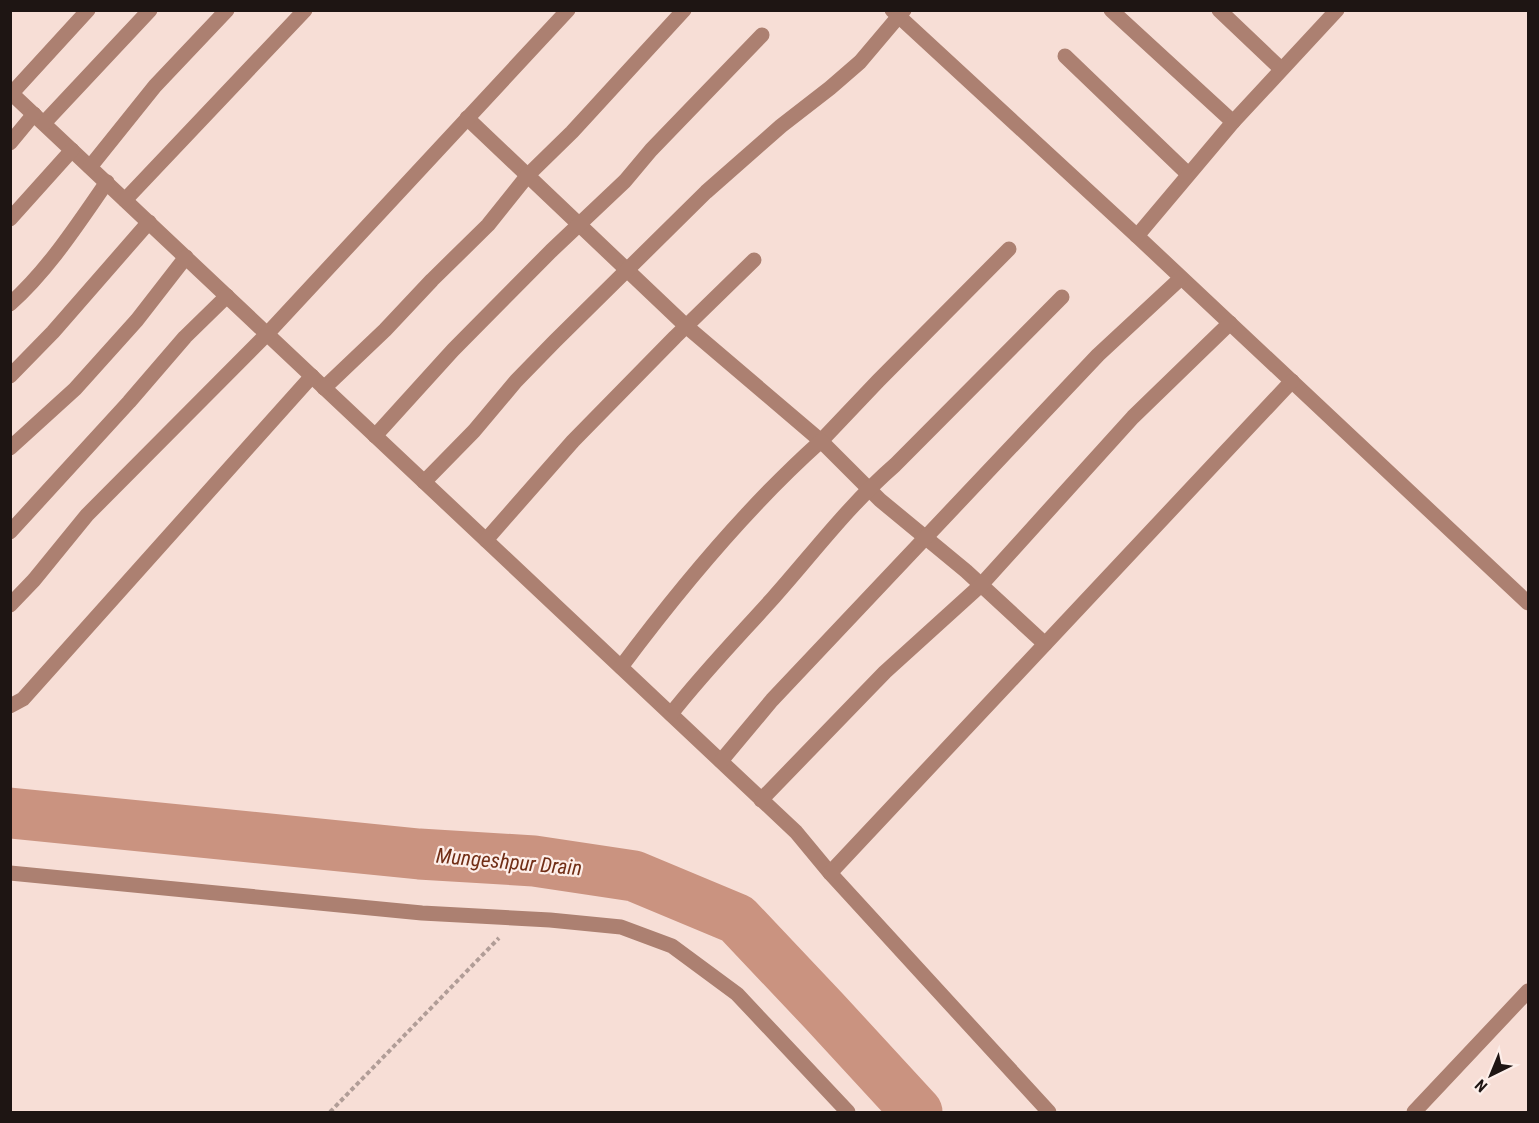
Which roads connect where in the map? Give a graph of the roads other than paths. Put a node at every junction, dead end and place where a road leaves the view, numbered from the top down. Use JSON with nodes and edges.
{"nodes":[{"id":1,"x":87,"y":10,"type":"edge"},
{"id":2,"x":150,"y":10,"type":"edge"},
{"id":3,"x":227,"y":10,"type":"edge"},
{"id":4,"x":305,"y":10,"type":"edge"},
{"id":5,"x":568,"y":10,"type":"edge"},
{"id":6,"x":684,"y":10,"type":"edge"},
{"id":7,"x":1111,"y":10,"type":"edge"},
{"id":8,"x":1219,"y":10,"type":"edge"},
{"id":9,"x":898,"y":12,"type":"edge"},
{"id":10,"x":1329,"y":13,"type":"edge"},
{"id":11,"x":762,"y":35,"type":"dead end"},
{"id":12,"x":1065,"y":56,"type":"dead end"},
{"id":13,"x":1281,"y":69,"type":"junction"},
{"id":14,"x":11,"y":93,"type":"edge"},
{"id":15,"x":468,"y":118,"type":"junction"},
{"id":16,"x":39,"y":119,"type":"junction"},
{"id":17,"x":1233,"y":122,"type":"junction"},
{"id":18,"x":10,"y":143,"type":"edge"},
{"id":19,"x":72,"y":150,"type":"junction"},
{"id":20,"x":90,"y":167,"type":"junction"},
{"id":21,"x":1188,"y":174,"type":"junction"},
{"id":22,"x":528,"y":176,"type":"junction"},
{"id":23,"x":107,"y":183,"type":"junction"},
{"id":24,"x":125,"y":201,"type":"junction"},
{"id":25,"x":10,"y":219,"type":"edge"},
{"id":26,"x":149,"y":222,"type":"junction"},
{"id":27,"x":580,"y":224,"type":"junction"},
{"id":28,"x":1137,"y":236,"type":"junction"},
{"id":29,"x":1009,"y":249,"type":"dead end"},
{"id":30,"x":186,"y":257,"type":"junction"},
{"id":31,"x":754,"y":260,"type":"dead end"},
{"id":32,"x":626,"y":270,"type":"junction"},
{"id":33,"x":1181,"y":278,"type":"junction"},
{"id":34,"x":14,"y":295,"type":"edge"},
{"id":35,"x":227,"y":296,"type":"junction"},
{"id":36,"x":1062,"y":297,"type":"dead end"},
{"id":37,"x":1230,"y":323,"type":"junction"},
{"id":38,"x":686,"y":326,"type":"junction"},
{"id":39,"x":267,"y":333,"type":"junction"},
{"id":40,"x":10,"y":376,"type":"edge"},
{"id":41,"x":312,"y":376,"type":"junction"},
{"id":42,"x":1292,"y":381,"type":"junction"},
{"id":43,"x":324,"y":388,"type":"junction"},
{"id":44,"x":375,"y":436,"type":"junction"},
{"id":45,"x":821,"y":441,"type":"junction"},
{"id":46,"x":10,"y":448,"type":"edge"},
{"id":47,"x":424,"y":482,"type":"junction"},
{"id":48,"x":868,"y":488,"type":"junction"},
{"id":49,"x":10,"y":532,"type":"edge"},
{"id":50,"x":926,"y":538,"type":"junction"},
{"id":51,"x":486,"y":540,"type":"junction"},
{"id":52,"x":981,"y":585,"type":"junction"},
{"id":53,"x":1528,"y":603,"type":"edge"},
{"id":54,"x":10,"y":605,"type":"edge"},
{"id":55,"x":1045,"y":644,"type":"junction"},
{"id":56,"x":621,"y":667,"type":"junction"},
{"id":57,"x":10,"y":706,"type":"edge"},
{"id":58,"x":671,"y":714,"type":"junction"},
{"id":59,"x":721,"y":761,"type":"junction"},
{"id":60,"x":761,"y":800,"type":"junction"},
{"id":61,"x":10,"y":873,"type":"edge"},
{"id":62,"x":830,"y":873,"type":"junction"},
{"id":63,"x":1528,"y":991,"type":"edge"},
{"id":64,"x":848,"y":1113,"type":"edge"},
{"id":65,"x":1049,"y":1113,"type":"edge"},
{"id":66,"x":1414,"y":1113,"type":"edge"}],
"edges":[{"from":1,"to":14,"type":"street"},
{"from":2,"to":16,"type":"street"},
{"from":3,"to":20,"type":"street"},
{"from":4,"to":24,"type":"street"},
{"from":5,"to":15,"type":"street"},
{"from":6,"to":22,"type":"street"},
{"from":7,"to":17,"type":"street"},
{"from":8,"to":13,"type":"street"},
{"from":9,"to":28,"type":"street"},
{"from":9,"to":32,"type":"street"},
{"from":10,"to":13,"type":"street"},
{"from":11,"to":27,"type":"street"},
{"from":12,"to":21,"type":"street"},
{"from":13,"to":17,"type":"street"},
{"from":14,"to":16,"type":"street"},
{"from":15,"to":22,"type":"street"},
{"from":15,"to":39,"type":"street"},
{"from":16,"to":18,"type":"street"},
{"from":16,"to":19,"type":"street"},
{"from":17,"to":21,"type":"street"},
{"from":19,"to":20,"type":"street"},
{"from":19,"to":25,"type":"street"},
{"from":20,"to":23,"type":"street"},
{"from":21,"to":28,"type":"street"},
{"from":22,"to":27,"type":"street"},
{"from":22,"to":43,"type":"street"},
{"from":23,"to":24,"type":"street"},
{"from":23,"to":34,"type":"street"},
{"from":24,"to":26,"type":"street"},
{"from":26,"to":30,"type":"street"},
{"from":26,"to":40,"type":"street"},
{"from":27,"to":32,"type":"street"},
{"from":27,"to":44,"type":"street"},
{"from":28,"to":33,"type":"street"},
{"from":29,"to":45,"type":"street"},
{"from":30,"to":35,"type":"street"},
{"from":30,"to":46,"type":"street"},
{"from":31,"to":38,"type":"street"},
{"from":32,"to":38,"type":"street"},
{"from":32,"to":47,"type":"street"},
{"from":33,"to":37,"type":"street"},
{"from":33,"to":50,"type":"street"},
{"from":35,"to":39,"type":"street"},
{"from":35,"to":49,"type":"street"},
{"from":36,"to":48,"type":"street"},
{"from":37,"to":42,"type":"street"},
{"from":37,"to":52,"type":"street"},
{"from":38,"to":45,"type":"street"},
{"from":38,"to":51,"type":"street"},
{"from":39,"to":41,"type":"street"},
{"from":39,"to":54,"type":"street"},
{"from":41,"to":43,"type":"street"},
{"from":41,"to":57,"type":"street"},
{"from":42,"to":53,"type":"street"},
{"from":42,"to":55,"type":"street"},
{"from":43,"to":44,"type":"street"},
{"from":44,"to":47,"type":"street"},
{"from":45,"to":48,"type":"street"},
{"from":45,"to":56,"type":"street"},
{"from":47,"to":51,"type":"street"},
{"from":48,"to":50,"type":"street"},
{"from":48,"to":58,"type":"street"},
{"from":50,"to":52,"type":"street"},
{"from":50,"to":59,"type":"street"},
{"from":51,"to":56,"type":"street"},
{"from":52,"to":55,"type":"street"},
{"from":52,"to":60,"type":"street"},
{"from":55,"to":62,"type":"street"},
{"from":56,"to":58,"type":"street"},
{"from":58,"to":59,"type":"street"},
{"from":59,"to":60,"type":"street"},
{"from":60,"to":62,"type":"street"},
{"from":61,"to":64,"type":"street"},
{"from":62,"to":65,"type":"street"},
{"from":63,"to":66,"type":"street"}]}
